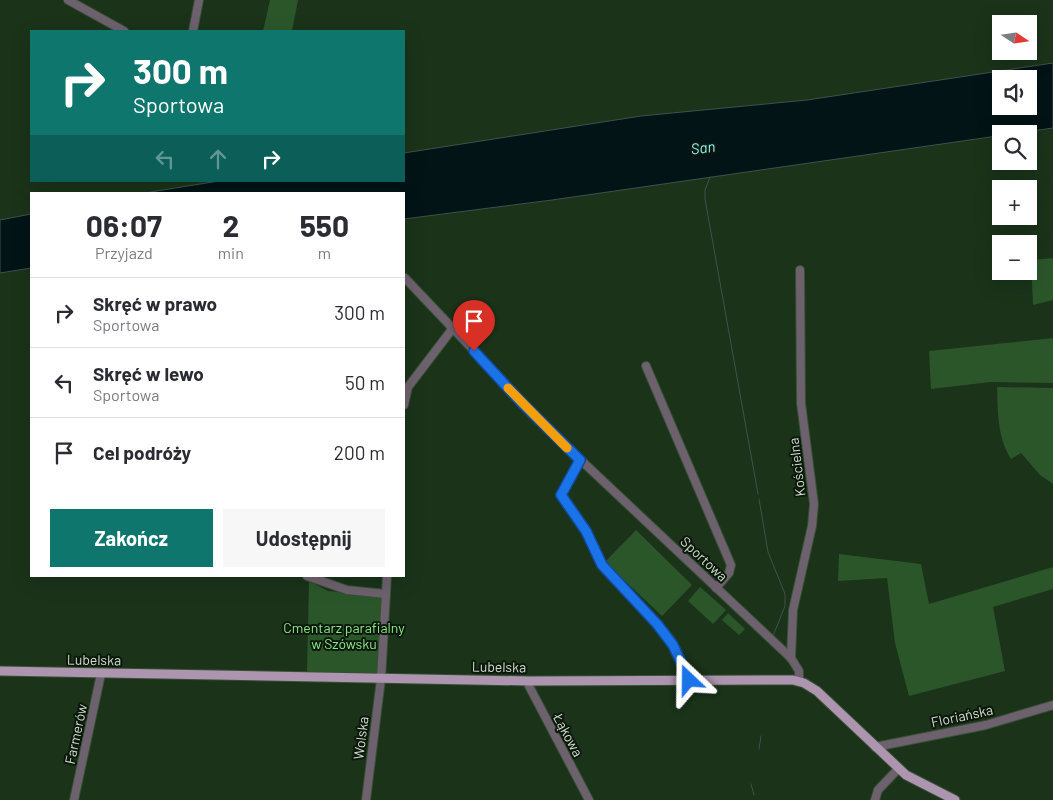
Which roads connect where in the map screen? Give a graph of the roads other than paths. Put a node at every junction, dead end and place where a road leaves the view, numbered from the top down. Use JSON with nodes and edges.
{"nodes":[{"id":1,"x":68,"y":0,"type":"edge"},
{"id":2,"x":199,"y":0,"type":"edge"},
{"id":3,"x":122,"y":30,"type":"edge"},
{"id":4,"x":193,"y":30,"type":"edge"},
{"id":5,"x":800,"y":270,"type":"dead end"},
{"id":6,"x":405,"y":278,"type":"dead end"},
{"id":7,"x":453,"y":328,"type":"junction"},
{"id":8,"x":646,"y":366,"type":"dead end"},
{"id":9,"x":405,"y":400,"type":"edge"},
{"id":10,"x":580,"y":460,"type":"junction"},
{"id":11,"x":311,"y":577,"type":"edge"},
{"id":12,"x":387,"y":577,"type":"edge"},
{"id":13,"x":716,"y":588,"type":"junction"},
{"id":14,"x":386,"y":594,"type":"junction"},
{"id":15,"x":791,"y":658,"type":"junction"},
{"id":16,"x":0,"y":671,"type":"edge"},
{"id":17,"x":101,"y":674,"type":"junction"},
{"id":18,"x":381,"y":679,"type":"junction"},
{"id":19,"x":689,"y":680,"type":"junction"},
{"id":20,"x":529,"y":681,"type":"junction"},
{"id":21,"x":799,"y":681,"type":"junction"},
{"id":22,"x":1053,"y":705,"type":"edge"},
{"id":23,"x":876,"y":747,"type":"junction"},
{"id":24,"x":898,"y":769,"type":"junction"},
{"id":25,"x":74,"y":800,"type":"edge"},
{"id":26,"x":366,"y":800,"type":"edge"},
{"id":27,"x":589,"y":800,"type":"edge"},
{"id":28,"x":875,"y":800,"type":"edge"},
{"id":29,"x":954,"y":800,"type":"edge"}],
"edges":[{"from":1,"to":3,"type":"street"},
{"from":2,"to":4,"type":"street"},
{"from":5,"to":15,"type":"street","name":"Kościelna"},
{"from":6,"to":7,"type":"street","name":"Sportowa"},
{"from":7,"to":9,"type":"street"},
{"from":7,"to":10,"type":"street","name":"Sportowa"},
{"from":8,"to":13,"type":"street"},
{"from":10,"to":13,"type":"street","name":"Sportowa"},
{"from":10,"to":19,"type":"street"},
{"from":11,"to":14,"type":"street"},
{"from":12,"to":14,"type":"street"},
{"from":13,"to":15,"type":"street","name":"Sportowa"},
{"from":14,"to":18,"type":"street"},
{"from":15,"to":21,"type":"street","name":"Sportowa"},
{"from":16,"to":17,"type":"main road","name":"Lubelska"},
{"from":17,"to":18,"type":"main road","name":"Lubelska"},
{"from":17,"to":25,"type":"street","name":"Farmerów"},
{"from":18,"to":20,"type":"main road","name":"Lubelska"},
{"from":18,"to":26,"type":"street","name":"Wolska"},
{"from":19,"to":20,"type":"main road","name":"Lubelska"},
{"from":19,"to":21,"type":"main road","name":"Lubelska"},
{"from":20,"to":27,"type":"street","name":"Łąkowa"},
{"from":21,"to":23,"type":"main road","name":"Lubelska"},
{"from":22,"to":23,"type":"street","name":"Floriańska"},
{"from":23,"to":24,"type":"main road","name":"Lubelska"},
{"from":24,"to":28,"type":"street"},
{"from":24,"to":29,"type":"main road","name":"Lubelska"}]}
